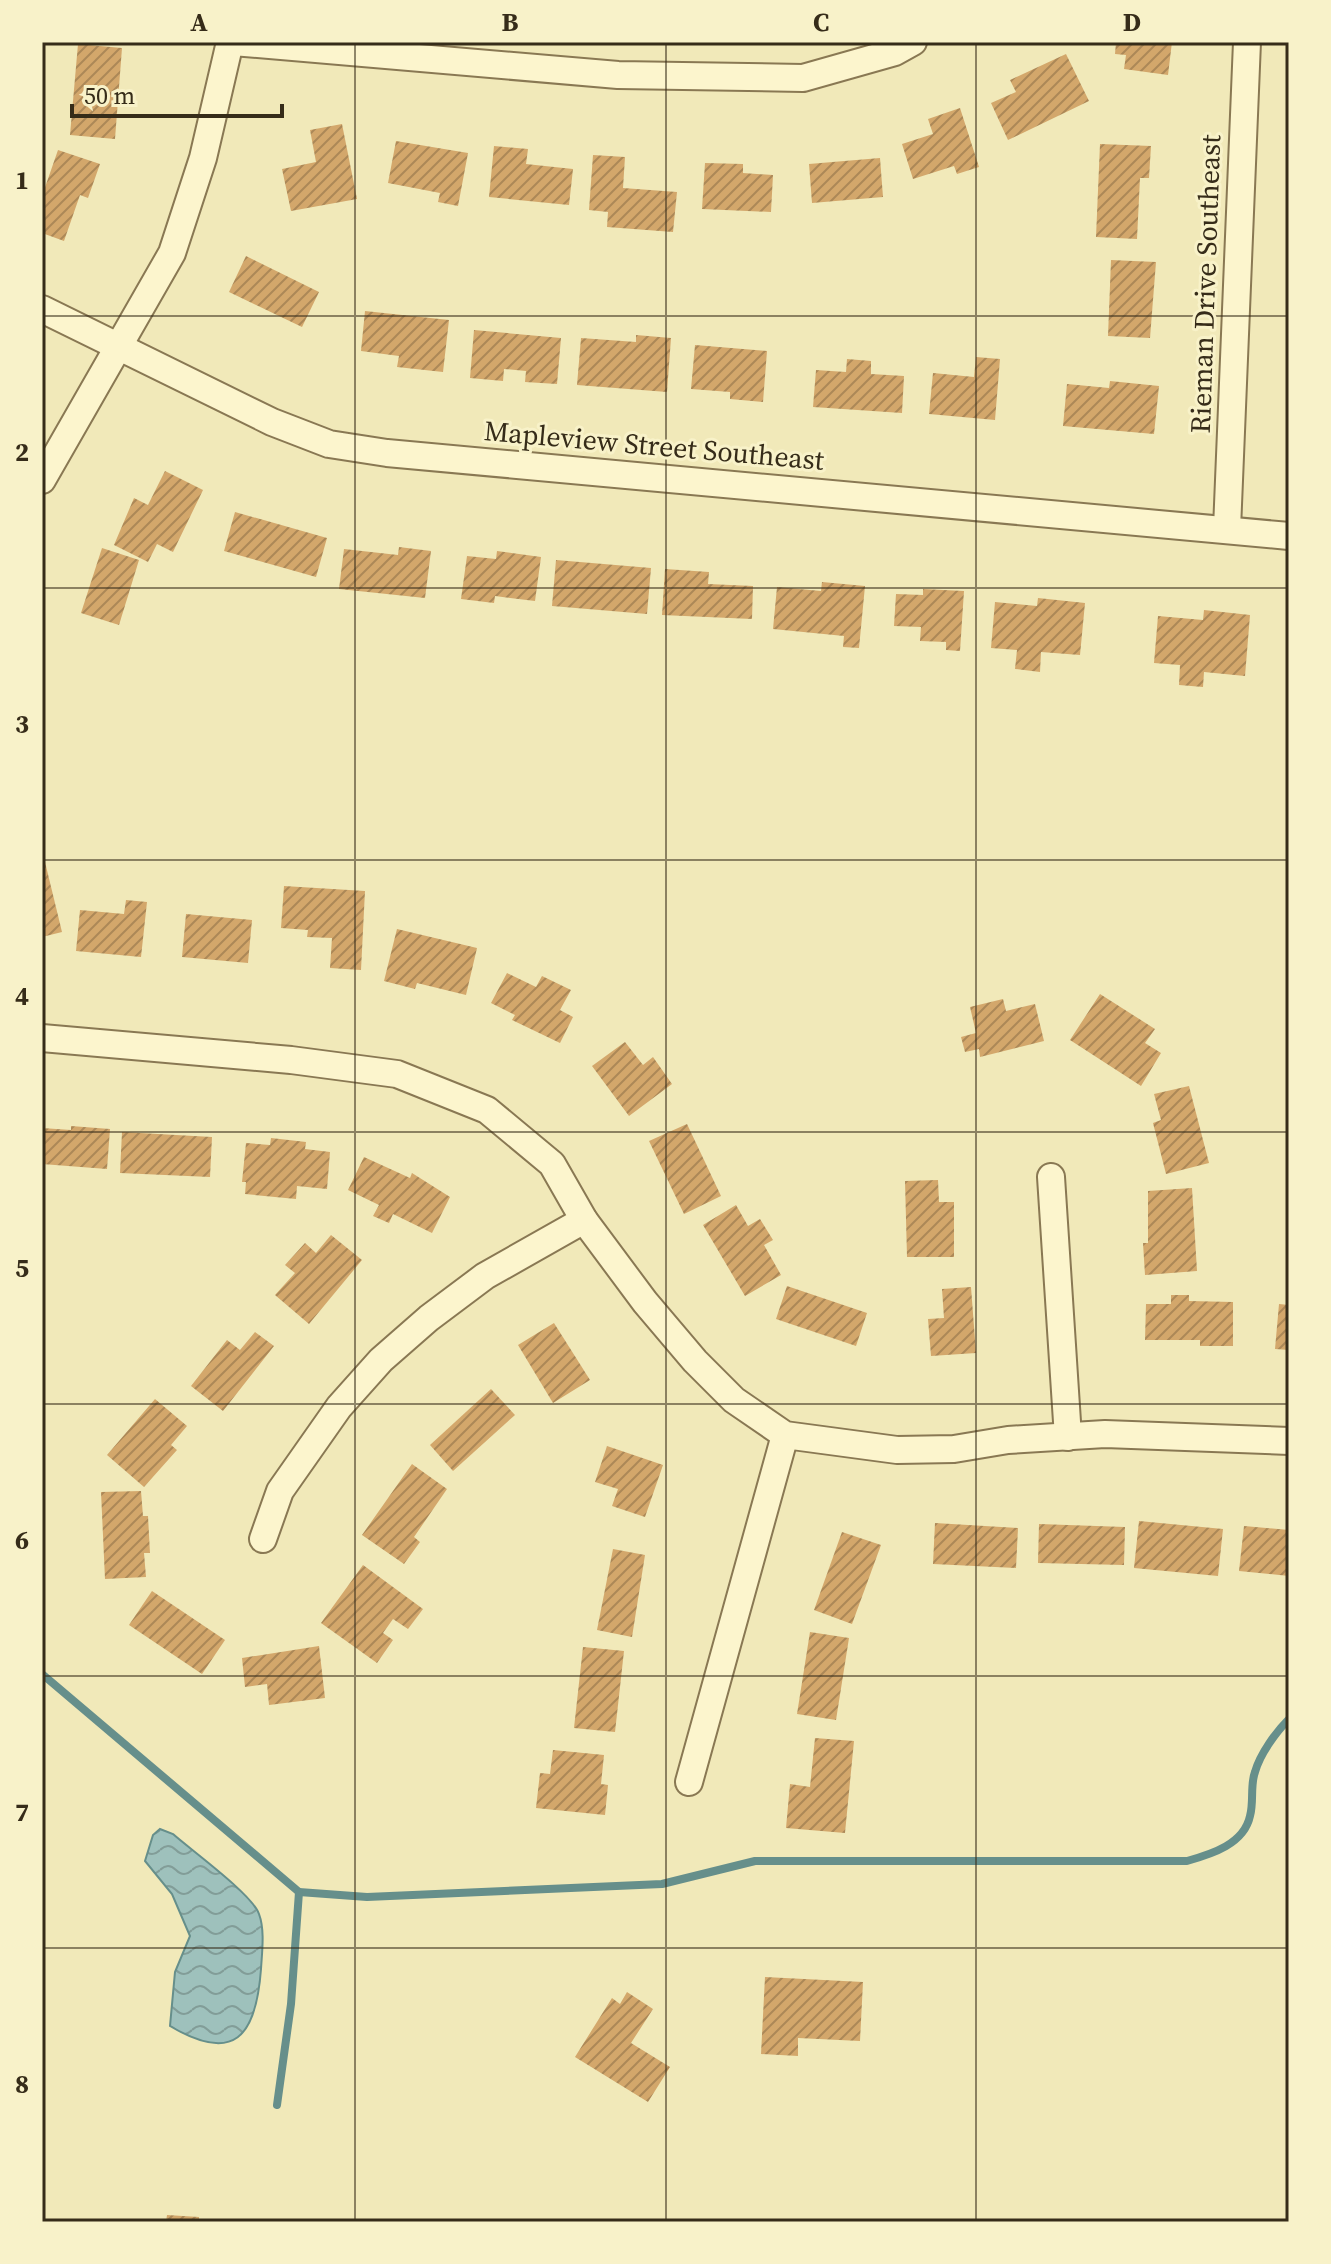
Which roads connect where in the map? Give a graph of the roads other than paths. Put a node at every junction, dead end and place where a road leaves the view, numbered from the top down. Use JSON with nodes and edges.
{"nodes":[{"id":1,"x":231,"y":42,"type":"edge"},
{"id":2,"x":913,"y":42,"type":"edge"},
{"id":3,"x":1247,"y":42,"type":"edge"},
{"id":4,"x":42,"y":309,"type":"edge"},
{"id":5,"x":119,"y":349,"type":"junction"},
{"id":6,"x":42,"y":480,"type":"edge"},
{"id":7,"x":1227,"y":529,"type":"junction"},
{"id":8,"x":1289,"y":536,"type":"edge"},
{"id":9,"x":42,"y":1038,"type":"edge"},
{"id":10,"x":1051,"y":1177,"type":"dead end"},
{"id":11,"x":584,"y":1220,"type":"junction"},
{"id":12,"x":785,"y":1435,"type":"junction"},
{"id":13,"x":1068,"y":1437,"type":"junction"},
{"id":14,"x":1289,"y":1441,"type":"edge"},
{"id":15,"x":263,"y":1539,"type":"dead end"},
{"id":16,"x":689,"y":1782,"type":"dead end"}],
"edges":[{"from":1,"to":2,"type":"street"},
{"from":1,"to":5,"type":"street"},
{"from":3,"to":7,"type":"street","name":"Rieman Drive Southeast"},
{"from":4,"to":5,"type":"street","name":"Mapleview Street Southeast"},
{"from":5,"to":6,"type":"street"},
{"from":5,"to":7,"type":"street","name":"Mapleview Street Southeast"},
{"from":7,"to":8,"type":"street","name":"Mapleview Street Southeast"},
{"from":9,"to":11,"type":"street"},
{"from":10,"to":13,"type":"street"},
{"from":11,"to":12,"type":"street"},
{"from":11,"to":15,"type":"street"},
{"from":12,"to":13,"type":"street"},
{"from":12,"to":16,"type":"street"},
{"from":13,"to":14,"type":"street"}]}
